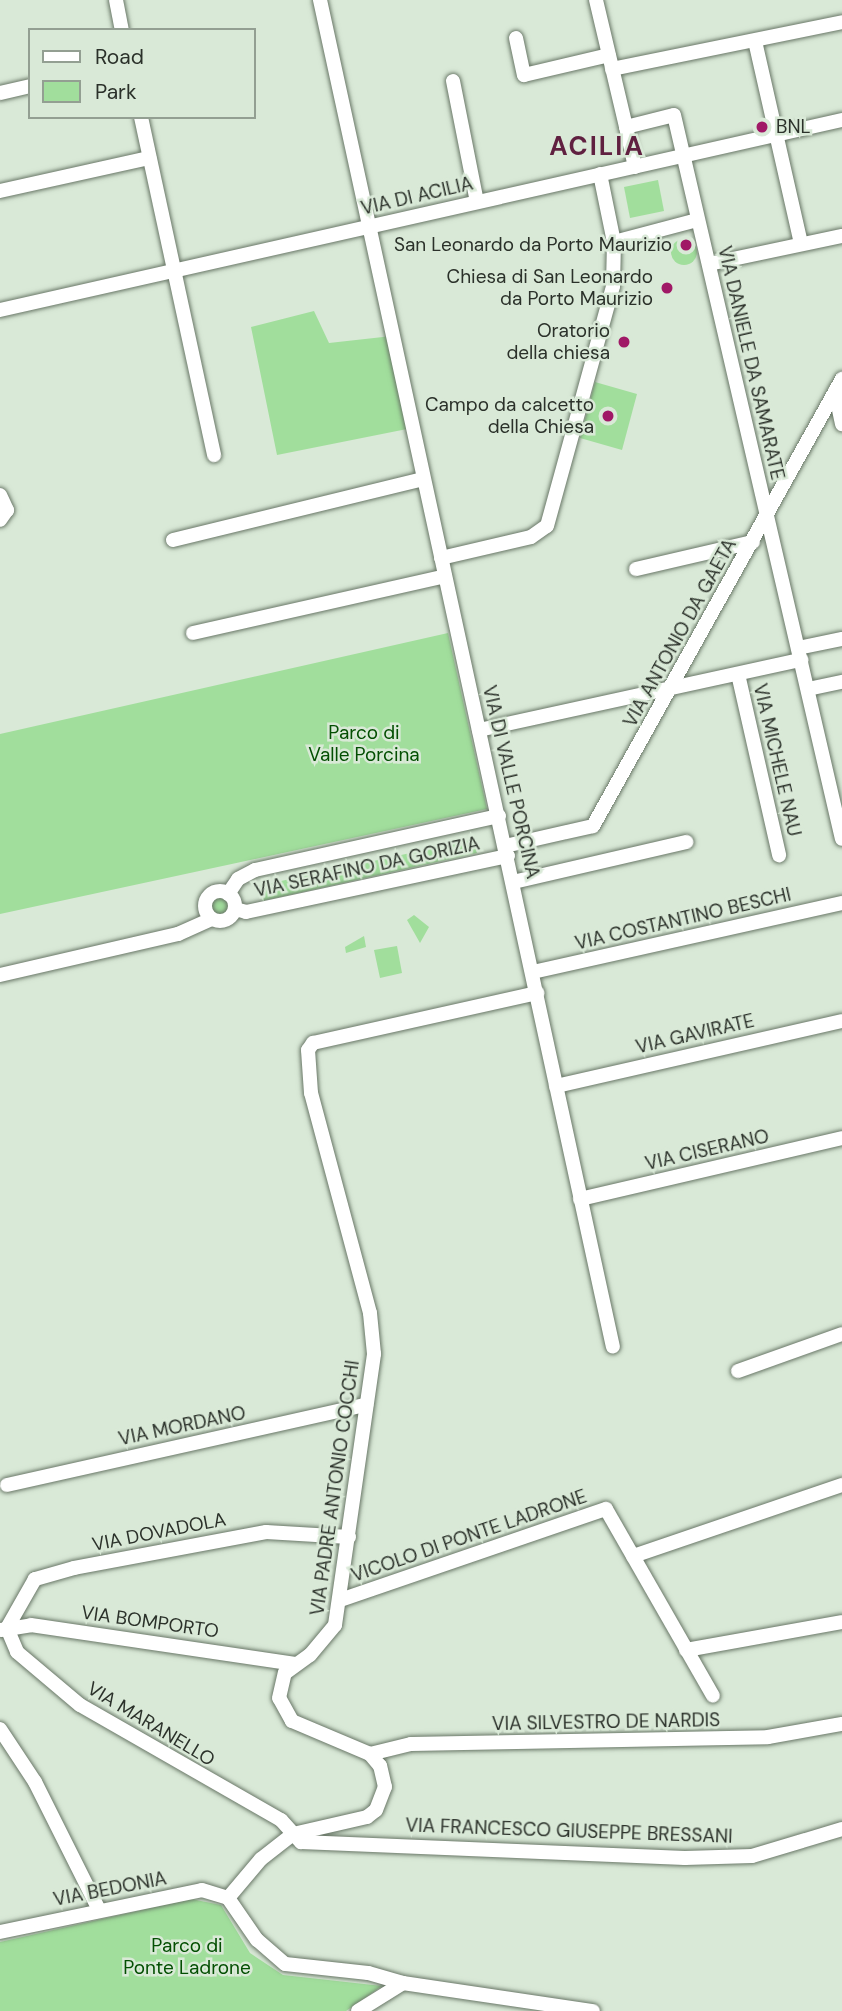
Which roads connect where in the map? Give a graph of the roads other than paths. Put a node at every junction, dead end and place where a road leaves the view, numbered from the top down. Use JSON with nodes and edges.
{"nodes":[{"id":1,"x":116,"y":0,"type":"edge"},
{"id":2,"x":320,"y":0,"type":"edge"},
{"id":3,"x":596,"y":0,"type":"edge"},
{"id":4,"x":842,"y":22,"type":"edge"},
{"id":5,"x":122,"y":28,"type":"edge"},
{"id":6,"x":516,"y":38,"type":"dead end"},
{"id":7,"x":755,"y":41,"type":"junction"},
{"id":8,"x":610,"y":62,"type":"junction"},
{"id":9,"x":453,"y":81,"type":"dead end"},
{"id":10,"x":28,"y":86,"type":"edge"},
{"id":11,"x":0,"y":93,"type":"edge"},
{"id":12,"x":141,"y":119,"type":"edge"},
{"id":13,"x":842,"y":120,"type":"edge"},
{"id":14,"x":626,"y":127,"type":"junction"},
{"id":15,"x":776,"y":135,"type":"junction"},
{"id":16,"x":682,"y":156,"type":"junction"},
{"id":17,"x":149,"y":158,"type":"junction"},
{"id":18,"x":635,"y":166,"type":"junction"},
{"id":19,"x":600,"y":174,"type":"junction"},
{"id":20,"x":0,"y":191,"type":"edge"},
{"id":21,"x":477,"y":202,"type":"junction"},
{"id":22,"x":697,"y":220,"type":"junction"},
{"id":23,"x":368,"y":227,"type":"junction"},
{"id":24,"x":842,"y":236,"type":"edge"},
{"id":25,"x":614,"y":242,"type":"junction"},
{"id":26,"x":801,"y":244,"type":"junction"},
{"id":27,"x":709,"y":264,"type":"junction"},
{"id":28,"x":173,"y":271,"type":"junction"},
{"id":29,"x":0,"y":310,"type":"edge"},
{"id":30,"x":839,"y":385,"type":"edge"},
{"id":31,"x":842,"y":424,"type":"edge"},
{"id":32,"x":214,"y":454,"type":"dead end"},
{"id":33,"x":423,"y":479,"type":"junction"},
{"id":34,"x":0,"y":495,"type":"edge"},
{"id":35,"x":768,"y":515,"type":"junction"},
{"id":36,"x":0,"y":520,"type":"edge"},
{"id":37,"x":173,"y":540,"type":"dead end"},
{"id":38,"x":752,"y":542,"type":"junction"},
{"id":39,"x":441,"y":558,"type":"junction"},
{"id":40,"x":636,"y":569,"type":"dead end"},
{"id":41,"x":445,"y":576,"type":"junction"},
{"id":42,"x":193,"y":633,"type":"dead end"},
{"id":43,"x":842,"y":639,"type":"edge"},
{"id":44,"x":800,"y":654,"type":"junction"},
{"id":45,"x":738,"y":674,"type":"junction"},
{"id":46,"x":842,"y":682,"type":"edge"},
{"id":47,"x":671,"y":688,"type":"junction"},
{"id":48,"x":807,"y":689,"type":"junction"},
{"id":49,"x":479,"y":730,"type":"junction"},
{"id":50,"x":499,"y":816,"type":"junction"},
{"id":51,"x":842,"y":839,"type":"edge"},
{"id":52,"x":686,"y":842,"type":"dead end"},
{"id":53,"x":506,"y":851,"type":"junction"},
{"id":54,"x":779,"y":855,"type":"dead end"},
{"id":55,"x":513,"y":882,"type":"junction"},
{"id":56,"x":229,"y":894,"type":"junction"},
{"id":57,"x":842,"y":904,"type":"edge"},
{"id":58,"x":235,"y":909,"type":"junction"},
{"id":59,"x":212,"y":919,"type":"junction"},
{"id":60,"x":533,"y":972,"type":"junction"},
{"id":61,"x":0,"y":975,"type":"edge"},
{"id":62,"x":537,"y":993,"type":"junction"},
{"id":63,"x":842,"y":1021,"type":"edge"},
{"id":64,"x":556,"y":1086,"type":"junction"},
{"id":65,"x":842,"y":1138,"type":"edge"},
{"id":66,"x":580,"y":1199,"type":"junction"},
{"id":67,"x":842,"y":1334,"type":"edge"},
{"id":68,"x":613,"y":1347,"type":"dead end"},
{"id":69,"x":738,"y":1371,"type":"dead end"},
{"id":70,"x":366,"y":1405,"type":"junction"},
{"id":71,"x":7,"y":1485,"type":"dead end"},
{"id":72,"x":842,"y":1485,"type":"edge"},
{"id":73,"x":349,"y":1537,"type":"junction"},
{"id":74,"x":633,"y":1556,"type":"junction"},
{"id":75,"x":340,"y":1600,"type":"junction"},
{"id":76,"x":842,"y":1622,"type":"edge"},
{"id":77,"x":4,"y":1629,"type":"edge"},
{"id":78,"x":686,"y":1650,"type":"junction"},
{"id":79,"x":295,"y":1664,"type":"junction"},
{"id":80,"x":713,"y":1696,"type":"dead end"},
{"id":81,"x":842,"y":1724,"type":"edge"},
{"id":82,"x":0,"y":1729,"type":"edge"},
{"id":83,"x":370,"y":1754,"type":"junction"},
{"id":84,"x":842,"y":1829,"type":"edge"},
{"id":85,"x":293,"y":1834,"type":"junction"},
{"id":86,"x":228,"y":1898,"type":"junction"},
{"id":87,"x":99,"y":1910,"type":"junction"},
{"id":88,"x":0,"y":1932,"type":"edge"},
{"id":89,"x":403,"y":1983,"type":"junction"},
{"id":90,"x":358,"y":2011,"type":"edge"},
{"id":91,"x":593,"y":2011,"type":"edge"}],
"edges":[{"from":1,"to":5,"type":"street"},
{"from":2,"to":23,"type":"street","name":"VIA DI VALLE PORCINA"},
{"from":3,"to":8,"type":"street"},
{"from":4,"to":7,"type":"street"},
{"from":6,"to":8,"type":"street"},
{"from":7,"to":8,"type":"street"},
{"from":7,"to":15,"type":"street"},
{"from":8,"to":14,"type":"street"},
{"from":9,"to":21,"type":"street"},
{"from":10,"to":11,"type":"street"},
{"from":12,"to":17,"type":"street"},
{"from":13,"to":15,"type":"street","name":"VIA DI ACILIA"},
{"from":14,"to":16,"type":"street","name":"VIA DANIELE DA SAMARATE"},
{"from":14,"to":18,"type":"street"},
{"from":15,"to":16,"type":"street","name":"VIA DI ACILIA"},
{"from":15,"to":26,"type":"street"},
{"from":16,"to":18,"type":"street","name":"VIA DI ACILIA"},
{"from":16,"to":22,"type":"street","name":"VIA DANIELE DA SAMARATE"},
{"from":17,"to":20,"type":"street"},
{"from":17,"to":28,"type":"street"},
{"from":18,"to":19,"type":"street","name":"VIA DI ACILIA"},
{"from":19,"to":21,"type":"street","name":"VIA DI ACILIA"},
{"from":19,"to":25,"type":"street"},
{"from":21,"to":23,"type":"street","name":"VIA DI ACILIA"},
{"from":22,"to":25,"type":"street"},
{"from":22,"to":27,"type":"street","name":"VIA DANIELE DA SAMARATE"},
{"from":23,"to":28,"type":"street","name":"VIA DI ACILIA"},
{"from":23,"to":33,"type":"street","name":"VIA DI VALLE PORCINA"},
{"from":24,"to":26,"type":"street"},
{"from":25,"to":39,"type":"street"},
{"from":26,"to":27,"type":"street"},
{"from":27,"to":35,"type":"street","name":"VIA DANIELE DA SAMARATE"},
{"from":28,"to":29,"type":"street","name":"VIA DI ACILIA"},
{"from":28,"to":32,"type":"street"},
{"from":30,"to":31,"type":"street"},
{"from":30,"to":35,"type":"street","name":"VIA ANTONIO DA GAETA"},
{"from":33,"to":37,"type":"street"},
{"from":33,"to":39,"type":"street","name":"VIA DI VALLE PORCINA"},
{"from":34,"to":36,"type":"street"},
{"from":35,"to":38,"type":"street","name":"VIA ANTONIO DA GAETA"},
{"from":35,"to":44,"type":"street","name":"VIA DANIELE DA SAMARATE"},
{"from":38,"to":40,"type":"street"},
{"from":38,"to":47,"type":"street","name":"VIA ANTONIO DA GAETA"},
{"from":39,"to":41,"type":"street","name":"VIA DI VALLE PORCINA"},
{"from":41,"to":42,"type":"street"},
{"from":41,"to":49,"type":"street","name":"VIA DI VALLE PORCINA"},
{"from":43,"to":44,"type":"street"},
{"from":44,"to":45,"type":"street"},
{"from":44,"to":48,"type":"street","name":"VIA DANIELE DA SAMARATE"},
{"from":45,"to":47,"type":"street"},
{"from":45,"to":54,"type":"street","name":"VIA MICHELE NAU"},
{"from":46,"to":48,"type":"street"},
{"from":47,"to":49,"type":"street"},
{"from":47,"to":53,"type":"street","name":"VIA ANTONIO DA GAETA"},
{"from":48,"to":51,"type":"street","name":"VIA DANIELE DA SAMARATE"},
{"from":49,"to":50,"type":"street","name":"VIA DI VALLE PORCINA"},
{"from":50,"to":53,"type":"street","name":"VIA DI VALLE PORCINA"},
{"from":50,"to":56,"type":"street"},
{"from":52,"to":55,"type":"street"},
{"from":53,"to":55,"type":"street","name":"VIA DI VALLE PORCINA"},
{"from":53,"to":58,"type":"street","name":"VIA SERAFINO DA GORIZIA"},
{"from":55,"to":60,"type":"street","name":"VIA DI VALLE PORCINA"},
{"from":56,"to":58,"type":"street"},
{"from":56,"to":59,"type":"street"},
{"from":57,"to":60,"type":"street","name":"VIA COSTANTINO BESCHI"},
{"from":58,"to":59,"type":"street"},
{"from":59,"to":61,"type":"street"},
{"from":60,"to":62,"type":"street","name":"VIA DI VALLE PORCINA"},
{"from":62,"to":64,"type":"street","name":"VIA DI VALLE PORCINA"},
{"from":62,"to":70,"type":"street","name":"VIA PADRE ANTONIO COCCHI"},
{"from":63,"to":64,"type":"street","name":"VIA GAVIRATE"},
{"from":64,"to":66,"type":"street","name":"VIA DI VALLE PORCINA"},
{"from":65,"to":66,"type":"street","name":"VIA CISERANO"},
{"from":66,"to":68,"type":"street","name":"VIA DI VALLE PORCINA"},
{"from":67,"to":69,"type":"street"},
{"from":70,"to":71,"type":"street","name":"VIA MORDANO"},
{"from":70,"to":73,"type":"street","name":"VIA PADRE ANTONIO COCCHI"},
{"from":72,"to":74,"type":"street"},
{"from":73,"to":75,"type":"street","name":"VIA PADRE ANTONIO COCCHI"},
{"from":73,"to":77,"type":"street","name":"VIA DOVADOLA"},
{"from":74,"to":75,"type":"street","name":"VICOLO DI PONTE LADRONE"},
{"from":74,"to":78,"type":"street","name":"VICOLO DI PONTE LADRONE"},
{"from":75,"to":79,"type":"street","name":"VIA PADRE ANTONIO COCCHI"},
{"from":76,"to":78,"type":"street"},
{"from":77,"to":79,"type":"street","name":"VIA BOMPORTO"},
{"from":77,"to":85,"type":"street","name":"VIA MARANELLO"},
{"from":78,"to":80,"type":"street","name":"VICOLO DI PONTE LADRONE"},
{"from":79,"to":83,"type":"street","name":"VIA PADRE ANTONIO COCCHI"},
{"from":81,"to":83,"type":"street","name":"VIA SILVESTRO DE NARDIS"},
{"from":82,"to":87,"type":"street"},
{"from":83,"to":85,"type":"street"},
{"from":84,"to":85,"type":"street","name":"VIA FRANCESCO GIUSEPPE BRESSANI"},
{"from":85,"to":86,"type":"street"},
{"from":86,"to":87,"type":"street","name":"VIA BEDONIA"},
{"from":86,"to":89,"type":"street"},
{"from":87,"to":88,"type":"street","name":"VIA BEDONIA"},
{"from":89,"to":90,"type":"street"},
{"from":89,"to":91,"type":"street"}]}
